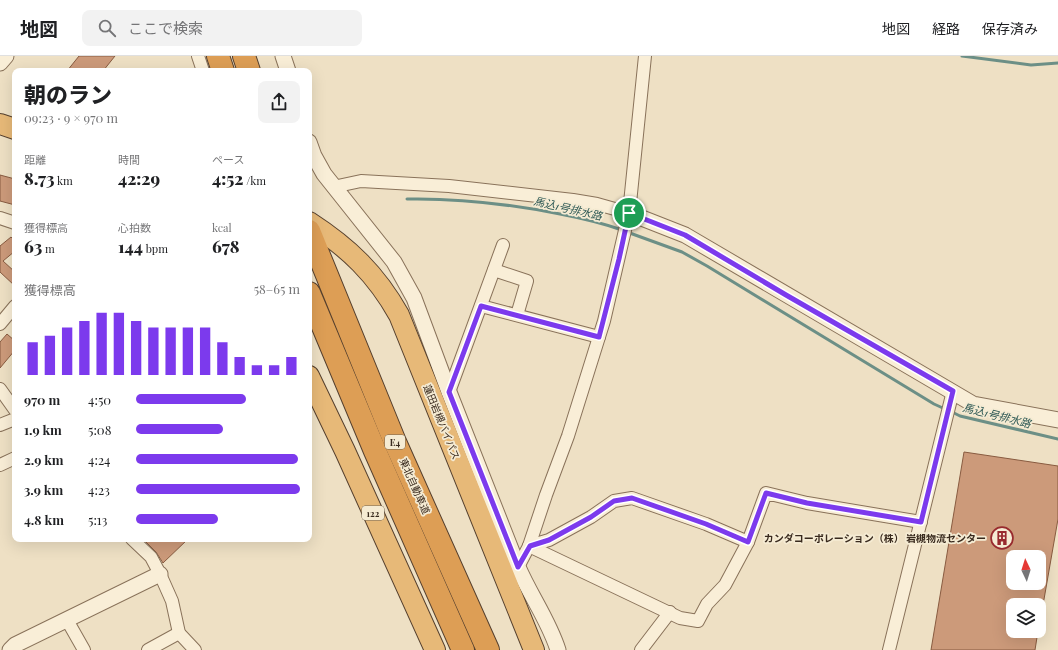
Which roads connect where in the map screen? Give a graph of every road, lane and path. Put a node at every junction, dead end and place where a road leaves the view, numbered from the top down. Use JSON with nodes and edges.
{"nodes":[{"id":1,"x":6,"y":56,"type":"edge"},
{"id":2,"x":198,"y":56,"type":"edge"},
{"id":3,"x":218,"y":56,"type":"edge"},
{"id":4,"x":283,"y":56,"type":"edge"},
{"id":5,"x":645,"y":56,"type":"edge"},
{"id":6,"x":0,"y":63,"type":"edge"},
{"id":7,"x":202,"y":68,"type":"edge"},
{"id":8,"x":222,"y":68,"type":"edge"},
{"id":9,"x":287,"y":68,"type":"edge"},
{"id":10,"x":0,"y":109,"type":"edge"},
{"id":11,"x":12,"y":114,"type":"edge"},
{"id":12,"x":0,"y":124,"type":"edge"},
{"id":13,"x":12,"y":128,"type":"edge"},
{"id":14,"x":312,"y":150,"type":"edge"},
{"id":15,"x":333,"y":187,"type":"junction"},
{"id":16,"x":629,"y":213,"type":"junction"},
{"id":17,"x":0,"y":219,"type":"edge"},
{"id":18,"x":12,"y":222,"type":"edge"},
{"id":19,"x":312,"y":224,"type":"edge"},
{"id":20,"x":312,"y":238,"type":"edge"},
{"id":21,"x":503,"y":246,"type":"dead end"},
{"id":22,"x":494,"y":270,"type":"junction"},
{"id":23,"x":312,"y":300,"type":"edge"},
{"id":24,"x":481,"y":306,"type":"junction"},
{"id":25,"x":12,"y":310,"type":"edge"},
{"id":26,"x":517,"y":315,"type":"junction"},
{"id":27,"x":0,"y":324,"type":"edge"},
{"id":28,"x":599,"y":337,"type":"junction"},
{"id":29,"x":312,"y":382,"type":"edge"},
{"id":30,"x":0,"y":389,"type":"edge"},
{"id":31,"x":953,"y":391,"type":"junction"},
{"id":32,"x":449,"y":392,"type":"junction"},
{"id":33,"x":12,"y":406,"type":"edge"},
{"id":34,"x":12,"y":420,"type":"edge"},
{"id":35,"x":1058,"y":420,"type":"edge"},
{"id":36,"x":0,"y":424,"type":"edge"},
{"id":37,"x":12,"y":459,"type":"edge"},
{"id":38,"x":0,"y":465,"type":"edge"},
{"id":39,"x":921,"y":522,"type":"junction"},
{"id":40,"x":135,"y":542,"type":"edge"},
{"id":41,"x":748,"y":542,"type":"junction"},
{"id":42,"x":530,"y":546,"type":"junction"},
{"id":43,"x":518,"y":567,"type":"junction"},
{"id":44,"x":160,"y":574,"type":"junction"},
{"id":45,"x":670,"y":612,"type":"junction"},
{"id":46,"x":67,"y":620,"type":"junction"},
{"id":47,"x":179,"y":633,"type":"junction"},
{"id":48,"x":10,"y":650,"type":"edge"},
{"id":49,"x":84,"y":650,"type":"edge"},
{"id":50,"x":148,"y":650,"type":"edge"},
{"id":51,"x":195,"y":650,"type":"edge"},
{"id":52,"x":435,"y":650,"type":"edge"},
{"id":53,"x":463,"y":650,"type":"edge"},
{"id":54,"x":488,"y":650,"type":"edge"},
{"id":55,"x":534,"y":650,"type":"edge"},
{"id":56,"x":558,"y":650,"type":"edge"},
{"id":57,"x":641,"y":650,"type":"edge"},
{"id":58,"x":889,"y":650,"type":"edge"}],
"edges":[{"from":1,"to":6,"type":"street"},
{"from":2,"to":7,"type":"street"},
{"from":3,"to":8,"type":"highway"},
{"from":4,"to":9,"type":"street"},
{"from":5,"to":16,"type":"street"},
{"from":10,"to":11,"type":"highway"},
{"from":12,"to":13,"type":"highway"},
{"from":14,"to":15,"type":"street"},
{"from":15,"to":16,"type":"street"},
{"from":15,"to":32,"type":"street"},
{"from":16,"to":28,"type":"street"},
{"from":16,"to":31,"type":"street"},
{"from":17,"to":18,"type":"street"},
{"from":19,"to":55,"type":"highway","name":"蓮田岩槻バイパス"},
{"from":20,"to":54,"type":"highway","name":"東北自動車道","number":"E4"},
{"from":21,"to":22,"type":"street"},
{"from":22,"to":24,"type":"street"},
{"from":22,"to":26,"type":"street"},
{"from":23,"to":53,"type":"highway","number":"E4"},
{"from":24,"to":26,"type":"street"},
{"from":24,"to":32,"type":"street"},
{"from":25,"to":27,"type":"street"},
{"from":26,"to":28,"type":"street"},
{"from":28,"to":42,"type":"street"},
{"from":29,"to":52,"type":"highway","number":"122"},
{"from":30,"to":33,"type":"street"},
{"from":31,"to":35,"type":"street"},
{"from":31,"to":39,"type":"street"},
{"from":32,"to":43,"type":"street"},
{"from":34,"to":36,"type":"street"},
{"from":37,"to":38,"type":"street"},
{"from":39,"to":41,"type":"street"},
{"from":39,"to":58,"type":"street"},
{"from":40,"to":44,"type":"street"},
{"from":41,"to":42,"type":"street"},
{"from":41,"to":45,"type":"street"},
{"from":42,"to":43,"type":"street"},
{"from":42,"to":45,"type":"street"},
{"from":43,"to":56,"type":"street"},
{"from":44,"to":46,"type":"street"},
{"from":44,"to":47,"type":"street"},
{"from":45,"to":57,"type":"street"},
{"from":46,"to":48,"type":"street"},
{"from":46,"to":49,"type":"street"},
{"from":47,"to":50,"type":"street"},
{"from":47,"to":51,"type":"street"}]}
